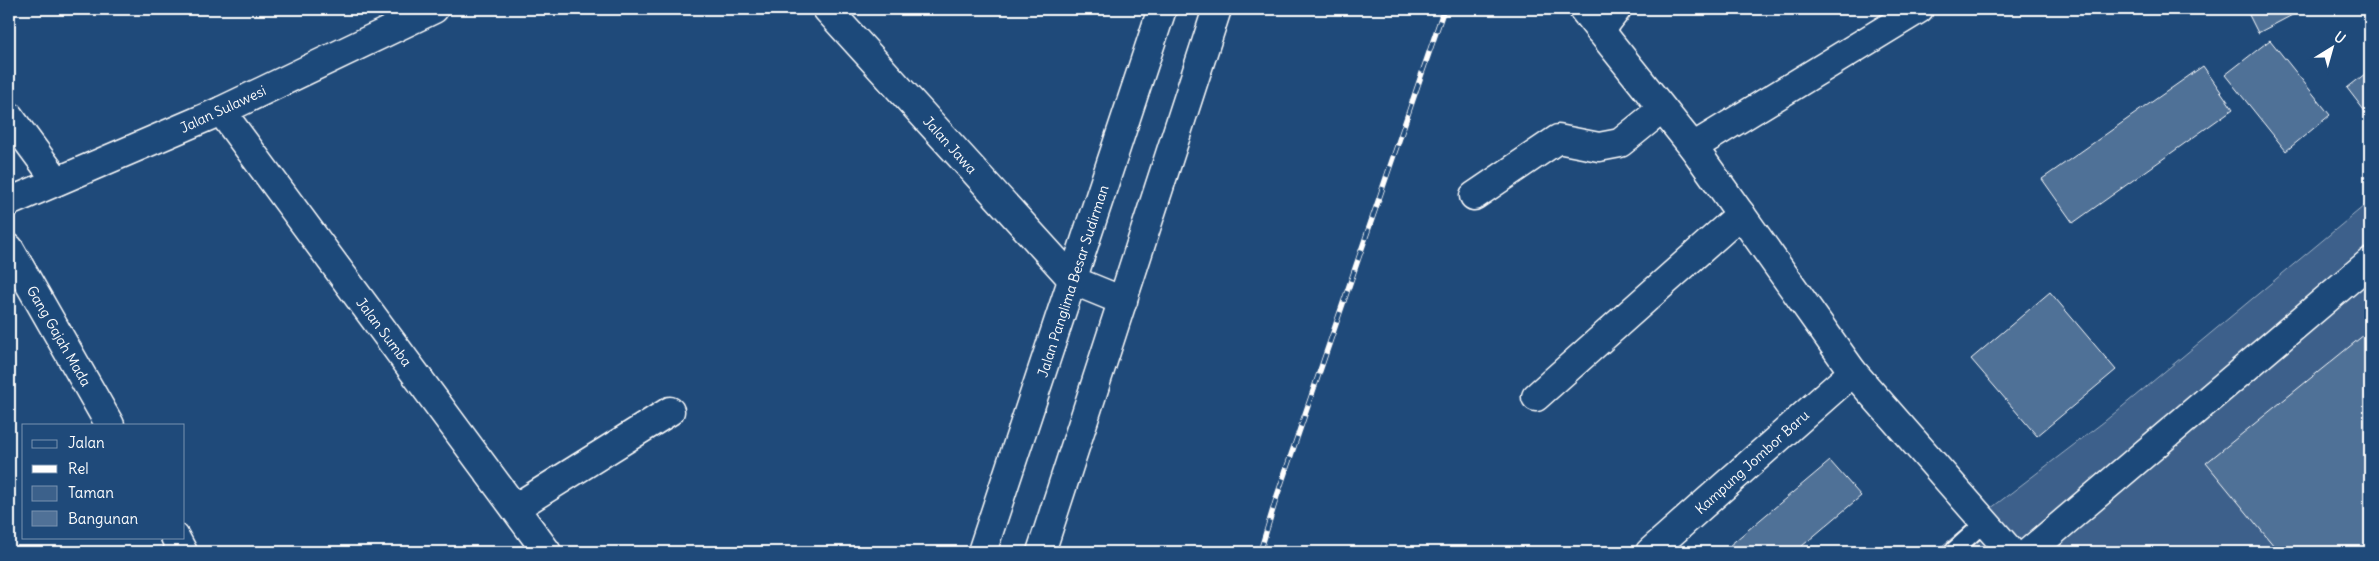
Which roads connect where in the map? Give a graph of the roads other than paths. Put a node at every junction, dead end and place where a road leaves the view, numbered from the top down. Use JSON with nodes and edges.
{"nodes":[{"id":1,"x":434,"y":9,"type":"edge"},
{"id":2,"x":826,"y":9,"type":"edge"},
{"id":3,"x":1162,"y":9,"type":"edge"},
{"id":4,"x":1218,"y":9,"type":"edge"},
{"id":5,"x":1583,"y":9,"type":"edge"},
{"id":6,"x":1617,"y":9,"type":"edge"},
{"id":7,"x":1919,"y":9,"type":"edge"},
{"id":8,"x":390,"y":17,"type":"edge"},
{"id":9,"x":1600,"y":31,"type":"junction"},
{"id":10,"x":1662,"y":109,"type":"junction"},
{"id":11,"x":221,"y":111,"type":"junction"},
{"id":12,"x":9,"y":116,"type":"edge"},
{"id":13,"x":1693,"y":147,"type":"junction"},
{"id":14,"x":57,"y":181,"type":"junction"},
{"id":15,"x":1474,"y":196,"type":"dead end"},
{"id":16,"x":9,"y":202,"type":"edge"},
{"id":17,"x":1741,"y":214,"type":"junction"},
{"id":18,"x":9,"y":248,"type":"edge"},
{"id":19,"x":2370,"y":262,"type":"edge"},
{"id":20,"x":1074,"y":281,"type":"junction"},
{"id":21,"x":1123,"y":301,"type":"junction"},
{"id":22,"x":1853,"y":372,"type":"junction"},
{"id":23,"x":1536,"y":397,"type":"dead end"},
{"id":24,"x":670,"y":411,"type":"dead end"},
{"id":25,"x":109,"y":424,"type":"edge"},
{"id":26,"x":515,"y":508,"type":"junction"},
{"id":27,"x":1984,"y":523,"type":"junction"},
{"id":28,"x":176,"y":538,"type":"edge"},
{"id":29,"x":183,"y":552,"type":"edge"},
{"id":30,"x":547,"y":552,"type":"edge"},
{"id":31,"x":982,"y":552,"type":"edge"},
{"id":32,"x":1041,"y":552,"type":"edge"},
{"id":33,"x":1650,"y":552,"type":"edge"},
{"id":34,"x":1952,"y":552,"type":"edge"},
{"id":35,"x":2011,"y":552,"type":"edge"},
{"id":36,"x":2029,"y":552,"type":"edge"}],
"edges":[{"from":1,"to":8,"type":"street","name":"Jalan Sulawesi"},
{"from":2,"to":20,"type":"street","name":"Jalan Jawa"},
{"from":3,"to":20,"type":"street","name":"Jalan Panglima Besar Sudirman"},
{"from":4,"to":21,"type":"street"},
{"from":5,"to":9,"type":"street"},
{"from":6,"to":9,"type":"street"},
{"from":7,"to":13,"type":"street"},
{"from":8,"to":11,"type":"street","name":"Jalan Sulawesi"},
{"from":9,"to":10,"type":"street"},
{"from":10,"to":13,"type":"street"},
{"from":10,"to":15,"type":"street"},
{"from":11,"to":14,"type":"street","name":"Jalan Sulawesi"},
{"from":11,"to":26,"type":"street","name":"Jalan Sumba"},
{"from":12,"to":14,"type":"street"},
{"from":13,"to":17,"type":"street"},
{"from":14,"to":16,"type":"street","name":"Jalan Sulawesi"},
{"from":17,"to":22,"type":"street"},
{"from":17,"to":23,"type":"street"},
{"from":18,"to":25,"type":"street","name":"Gang Gajah Mada"},
{"from":19,"to":36,"type":"street"},
{"from":20,"to":21,"type":"street"},
{"from":20,"to":31,"type":"street","name":"Jalan Panglima Besar Sudirman"},
{"from":21,"to":32,"type":"street"},
{"from":22,"to":27,"type":"street"},
{"from":22,"to":33,"type":"street","name":"Kampung Jombor Baru"},
{"from":24,"to":26,"type":"street"},
{"from":26,"to":30,"type":"street","name":"Jalan Sumba"},
{"from":27,"to":34,"type":"lane"},
{"from":27,"to":35,"type":"street"},
{"from":28,"to":29,"type":"street"}]}
